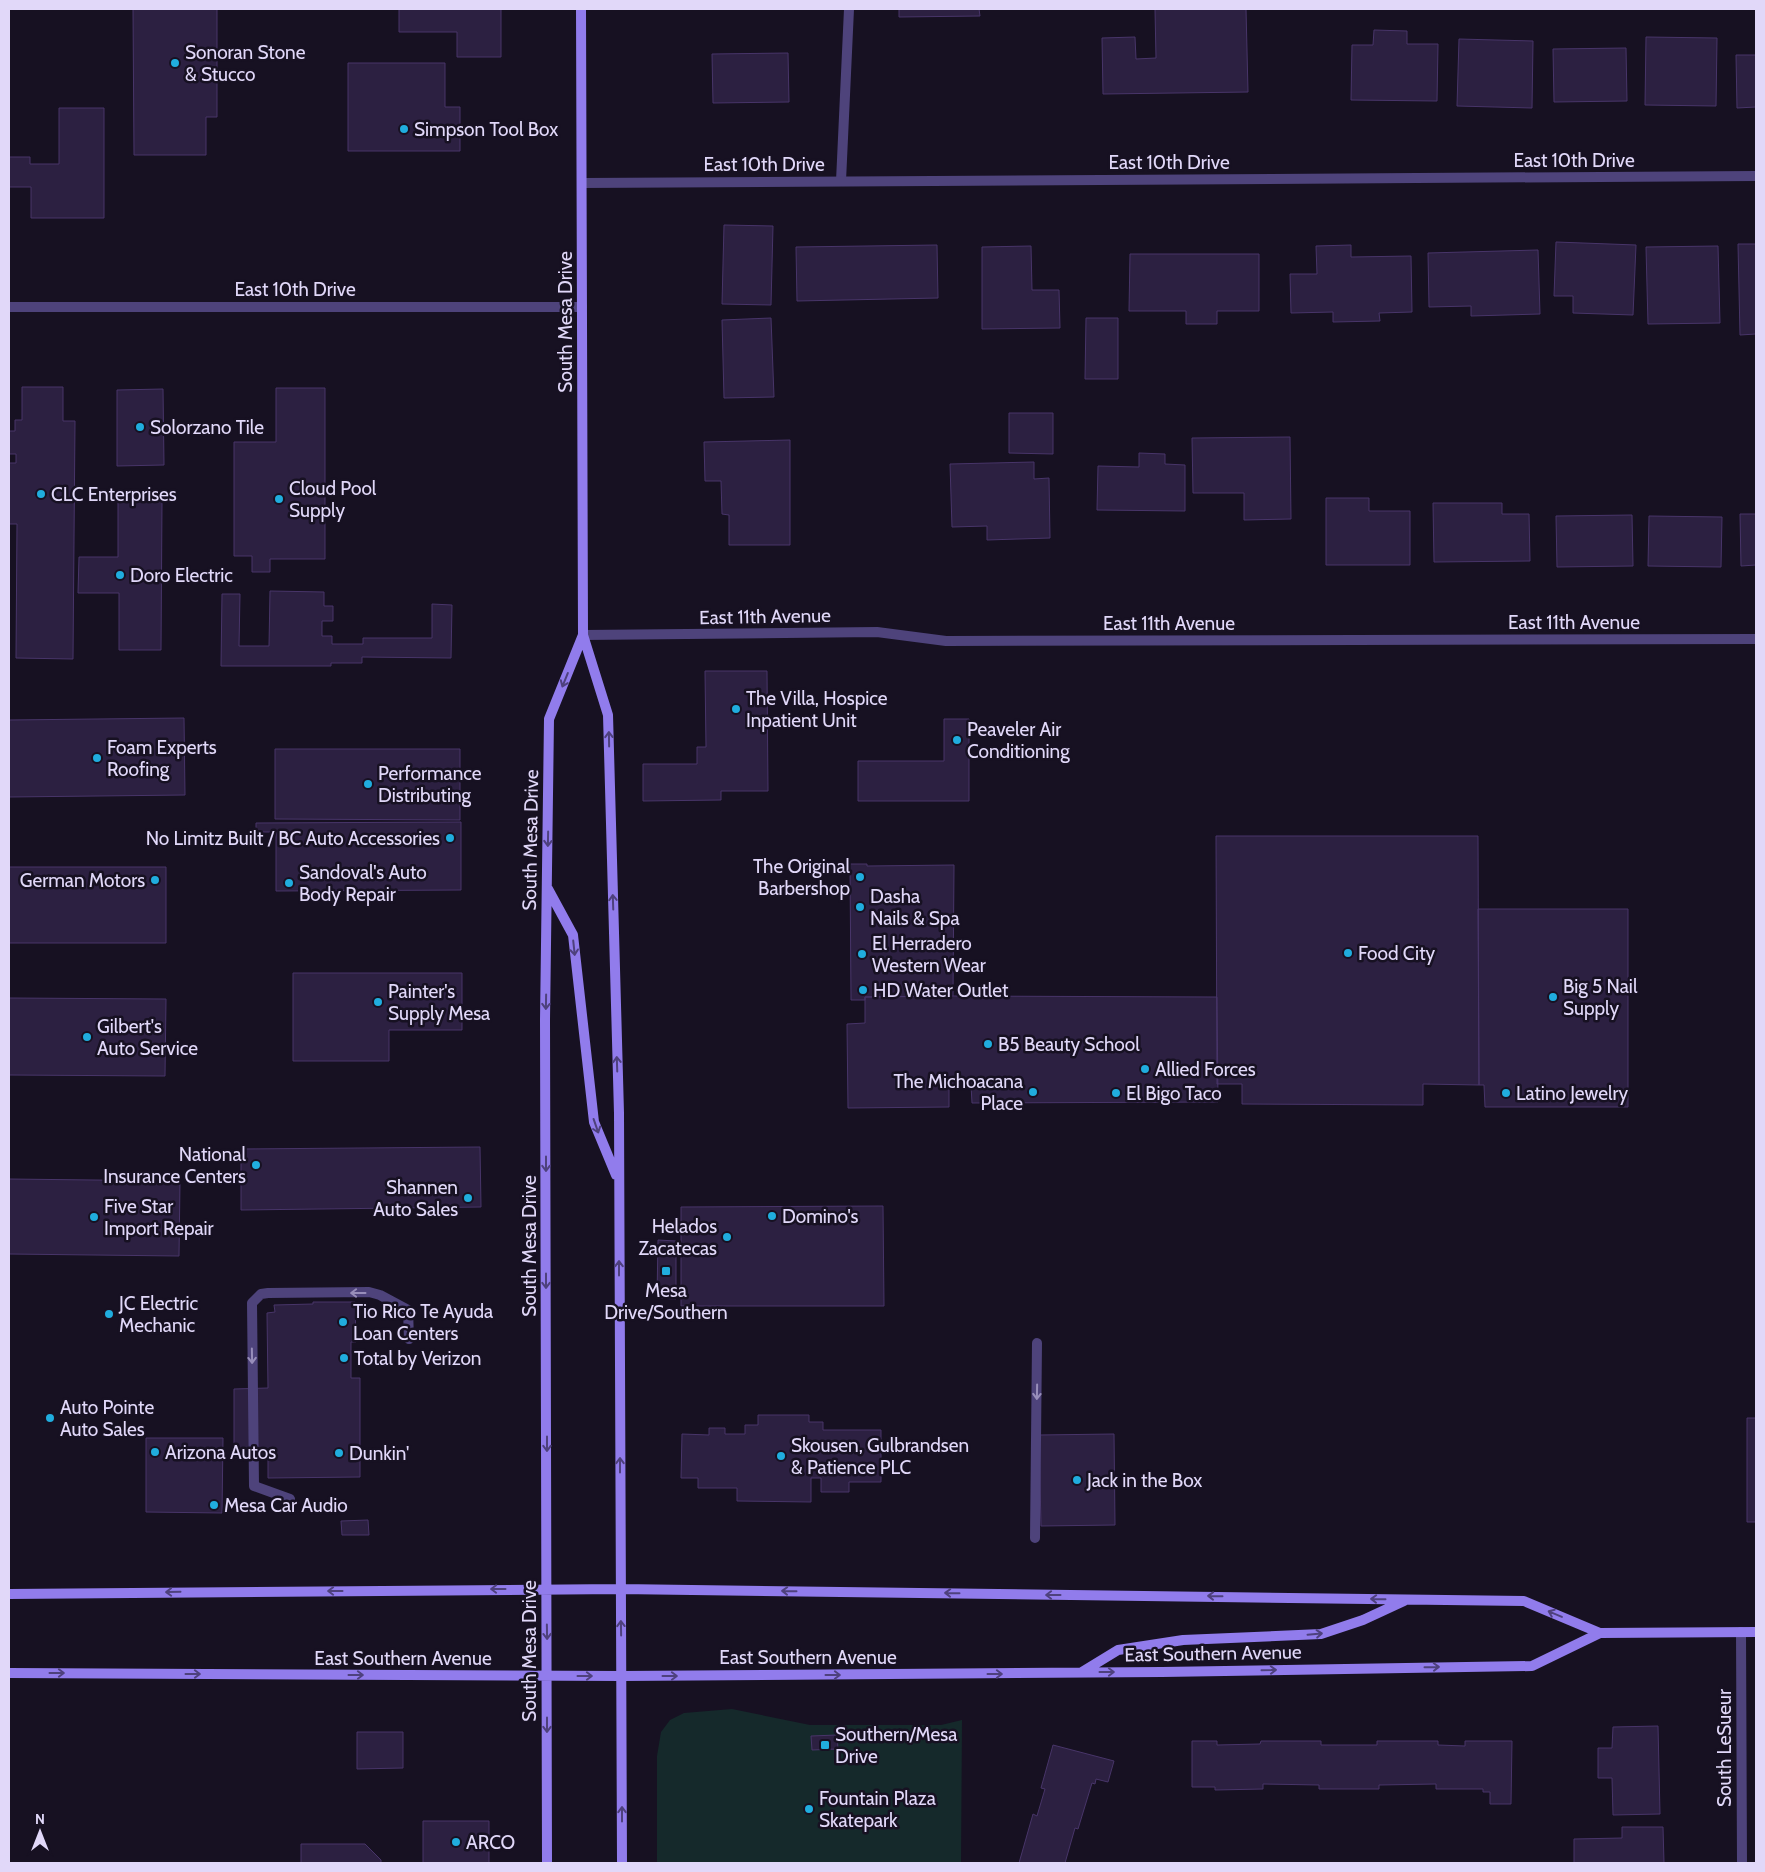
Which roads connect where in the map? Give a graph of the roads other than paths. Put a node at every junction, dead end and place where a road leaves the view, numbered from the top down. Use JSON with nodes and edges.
{"nodes":[{"id":1,"x":581,"y":9,"type":"edge"},
{"id":2,"x":849,"y":9,"type":"edge"},
{"id":3,"x":1756,"y":176,"type":"edge"},
{"id":4,"x":841,"y":181,"type":"junction"},
{"id":5,"x":582,"y":183,"type":"junction"},
{"id":6,"x":9,"y":307,"type":"edge"},
{"id":7,"x":582,"y":307,"type":"junction"},
{"id":8,"x":583,"y":635,"type":"junction"},
{"id":9,"x":1756,"y":639,"type":"edge"},
{"id":10,"x":547,"y":888,"type":"junction"},
{"id":11,"x":619,"y":1180,"type":"junction"},
{"id":12,"x":409,"y":1339,"type":"dead end"},
{"id":13,"x":1037,"y":1343,"type":"dead end"},
{"id":14,"x":290,"y":1499,"type":"dead end"},
{"id":15,"x":1035,"y":1538,"type":"dead end"},
{"id":16,"x":620,"y":1588,"type":"junction"},
{"id":17,"x":547,"y":1589,"type":"junction"},
{"id":18,"x":9,"y":1594,"type":"edge"},
{"id":19,"x":1407,"y":1599,"type":"junction"},
{"id":20,"x":1741,"y":1632,"type":"junction"},
{"id":21,"x":1756,"y":1632,"type":"edge"},
{"id":22,"x":1600,"y":1633,"type":"junction"},
{"id":23,"x":9,"y":1673,"type":"edge"},
{"id":24,"x":1081,"y":1673,"type":"junction"},
{"id":25,"x":548,"y":1676,"type":"junction"},
{"id":26,"x":622,"y":1676,"type":"junction"},
{"id":27,"x":547,"y":1863,"type":"edge"},
{"id":28,"x":622,"y":1863,"type":"edge"},
{"id":29,"x":1742,"y":1863,"type":"edge"}],
"edges":[{"from":1,"to":5,"type":"main road","name":"South Mesa Drive"},
{"from":2,"to":4,"type":"street"},
{"from":3,"to":4,"type":"street","name":"East 10th Drive"},
{"from":4,"to":5,"type":"street","name":"East 10th Drive"},
{"from":5,"to":7,"type":"main road","name":"South Mesa Drive"},
{"from":6,"to":7,"type":"street","name":"East 10th Drive"},
{"from":7,"to":8,"type":"main road","name":"South Mesa Drive"},
{"from":8,"to":9,"type":"street","name":"East 11th Avenue"},
{"from":8,"to":10,"type":"main road","name":"South Mesa Drive","one_way":true},
{"from":11,"to":8,"type":"main road","name":"South Mesa Drive","one_way":true},
{"from":10,"to":11,"type":"main road","one_way":true},
{"from":10,"to":17,"type":"main road","name":"South Mesa Drive","one_way":true},
{"from":16,"to":11,"type":"main road","name":"South Mesa Drive","one_way":true},
{"from":12,"to":14,"type":"street","one_way":true},
{"from":13,"to":15,"type":"street","one_way":true},
{"from":16,"to":17,"type":"main road","name":"East Southern Avenue"},
{"from":19,"to":16,"type":"main road","name":"East Southern Avenue","one_way":true},
{"from":26,"to":16,"type":"main road","name":"South Mesa Drive","one_way":true},
{"from":17,"to":18,"type":"main road","name":"East Southern Avenue","one_way":true},
{"from":17,"to":25,"type":"main road","name":"South Mesa Drive","one_way":true},
{"from":22,"to":19,"type":"main road","name":"East Southern Avenue","one_way":true},
{"from":24,"to":19,"type":"main road","one_way":true},
{"from":20,"to":21,"type":"main road","name":"East Southern Avenue"},
{"from":20,"to":22,"type":"main road","name":"East Southern Avenue"},
{"from":20,"to":29,"type":"street","name":"South LeSueur"},
{"from":24,"to":22,"type":"main road","name":"East Southern Avenue","one_way":true},
{"from":23,"to":25,"type":"main road","name":"East Southern Avenue","one_way":true},
{"from":26,"to":24,"type":"main road","name":"East Southern Avenue","one_way":true},
{"from":25,"to":26,"type":"main road","name":"East Southern Avenue","one_way":true},
{"from":25,"to":27,"type":"main road","name":"South Mesa Drive","one_way":true},
{"from":28,"to":26,"type":"main road","name":"South Mesa Drive","one_way":true}]}
